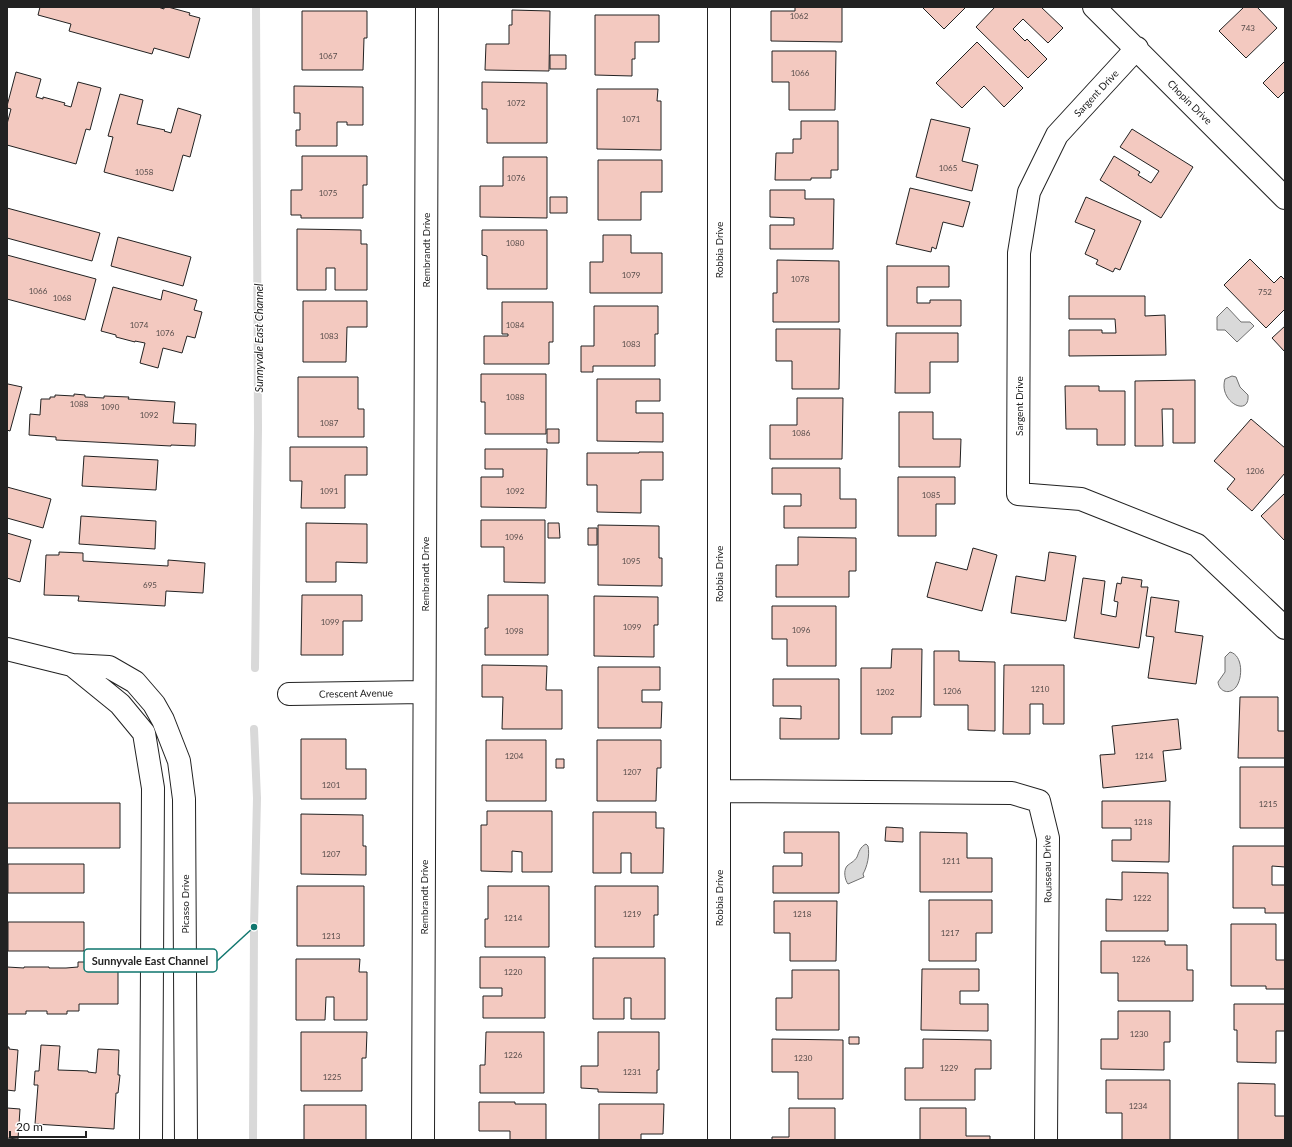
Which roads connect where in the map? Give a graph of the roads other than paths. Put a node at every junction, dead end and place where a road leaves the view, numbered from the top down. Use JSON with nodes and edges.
{"nodes":[{"id":1,"x":427,"y":7,"type":"edge"},
{"id":2,"x":719,"y":7,"type":"edge"},
{"id":3,"x":1094,"y":7,"type":"edge"},
{"id":4,"x":1137,"y":48,"type":"junction"},
{"id":5,"x":1285,"y":198,"type":"edge"},
{"id":6,"x":1285,"y":628,"type":"edge"},
{"id":7,"x":7,"y":649,"type":"edge"},
{"id":8,"x":72,"y":665,"type":"junction"},
{"id":9,"x":424,"y":692,"type":"junction"},
{"id":10,"x":288,"y":694,"type":"dead end"},
{"id":11,"x":719,"y":790,"type":"junction"},
{"id":12,"x":151,"y":1140,"type":"edge"},
{"id":13,"x":186,"y":1140,"type":"edge"},
{"id":14,"x":423,"y":1140,"type":"edge"},
{"id":15,"x":719,"y":1140,"type":"edge"},
{"id":16,"x":1046,"y":1140,"type":"edge"}],
"edges":[{"from":1,"to":9,"type":"street","name":"Rembrandt Drive"},
{"from":2,"to":11,"type":"street","name":"Robbia Drive"},
{"from":3,"to":4,"type":"street","name":"Chopin Drive"},
{"from":4,"to":5,"type":"street","name":"Chopin Drive"},
{"from":4,"to":6,"type":"street","name":"Sargent Drive"},
{"from":7,"to":8,"type":"street"},
{"from":8,"to":12,"type":"street"},
{"from":8,"to":13,"type":"street","name":"Picasso Drive"},
{"from":9,"to":10,"type":"street","name":"Crescent Avenue"},
{"from":9,"to":14,"type":"street","name":"Rembrandt Drive"},
{"from":11,"to":15,"type":"street","name":"Robbia Drive"},
{"from":11,"to":16,"type":"street","name":"Rousseau Drive"}]}
